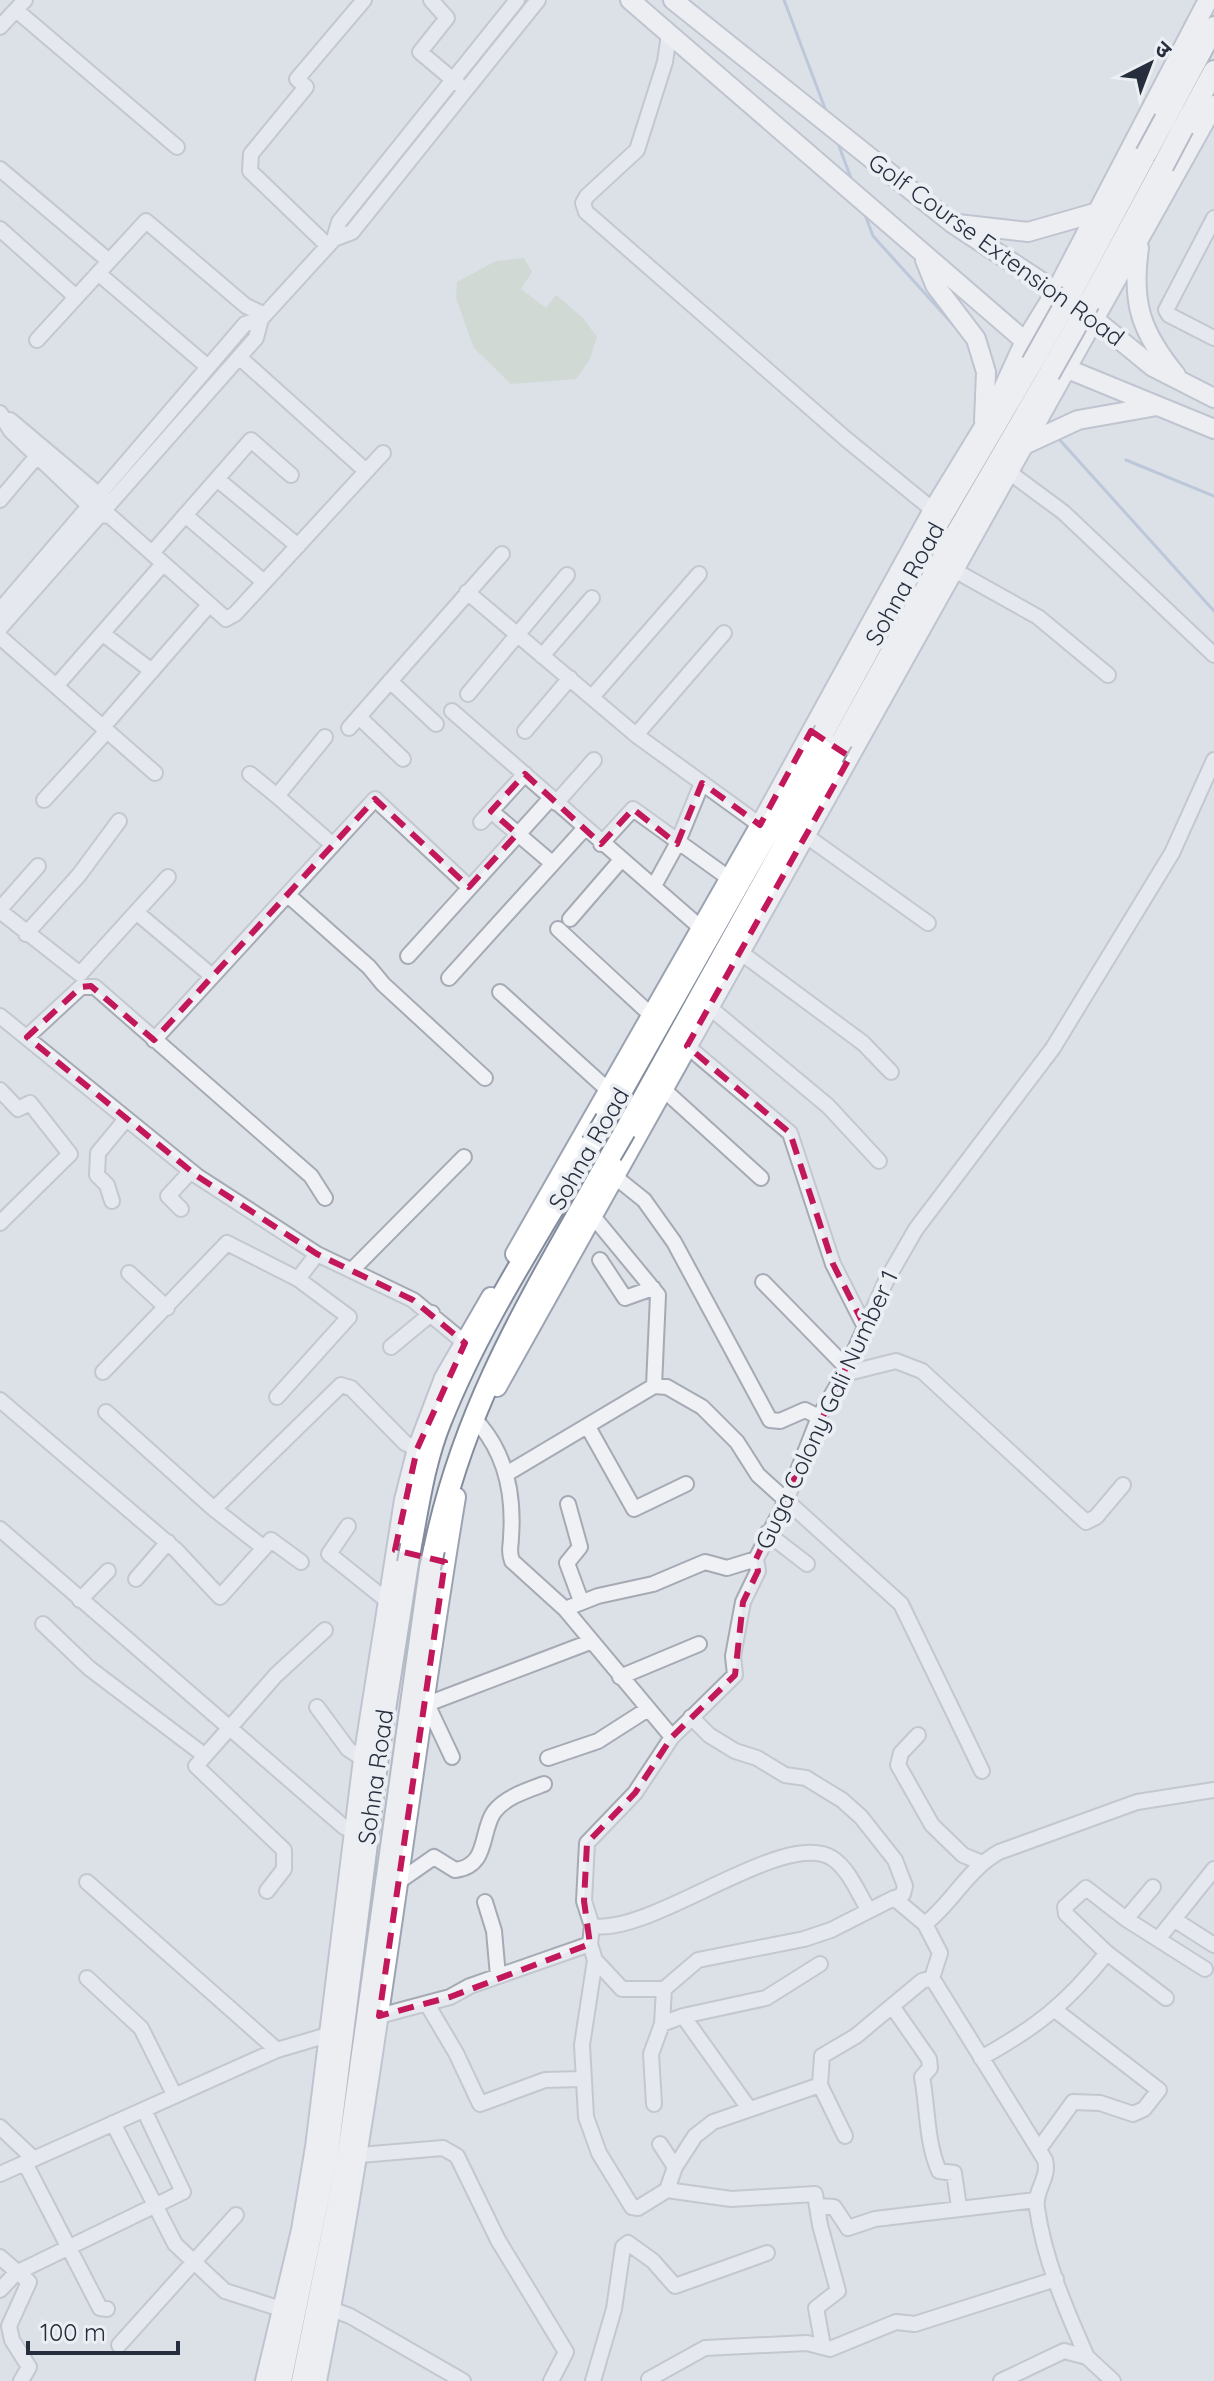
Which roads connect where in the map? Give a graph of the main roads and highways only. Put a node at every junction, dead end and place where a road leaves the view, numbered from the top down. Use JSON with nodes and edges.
{"nodes":[{"id":1,"x":630,"y":0,"type":"edge"},
{"id":2,"x":673,"y":0,"type":"edge"},
{"id":3,"x":1208,"y":0,"type":"edge"},
{"id":4,"x":1214,"y":27,"type":"edge"},
{"id":5,"x":1214,"y":71,"type":"edge"},
{"id":6,"x":1214,"y":105,"type":"edge"},
{"id":7,"x":1174,"y":123,"type":"junction"},
{"id":8,"x":1141,"y":126,"type":"junction"},
{"id":9,"x":1188,"y":152,"type":"junction"},
{"id":10,"x":1098,"y":212,"type":"junction"},
{"id":11,"x":952,"y":223,"type":"junction"},
{"id":12,"x":1142,"y":234,"type":"junction"},
{"id":13,"x":924,"y":257,"type":"junction"},
{"id":14,"x":1078,"y":301,"type":"junction"},
{"id":15,"x":1024,"y":343,"type":"junction"},
{"id":16,"x":1049,"y":369,"type":"junction"},
{"id":17,"x":1183,"y":384,"type":"junction"},
{"id":18,"x":1214,"y":398,"type":"edge"},
{"id":19,"x":1157,"y":406,"type":"junction"},
{"id":20,"x":984,"y":426,"type":"junction"},
{"id":21,"x":1214,"y":429,"type":"edge"},
{"id":22,"x":1024,"y":445,"type":"junction"},
{"id":23,"x":830,"y":744,"type":"junction"},
{"id":24,"x":595,"y":1129,"type":"junction"},
{"id":25,"x":622,"y":1145,"type":"junction"},
{"id":26,"x":405,"y":1553,"type":"junction"},
{"id":27,"x":435,"y":1560,"type":"junction"},
{"id":28,"x":265,"y":2381,"type":"edge"},
{"id":29,"x":281,"y":2381,"type":"edge"},
{"id":30,"x":302,"y":2381,"type":"edge"},
{"id":31,"x":317,"y":2381,"type":"edge"}],
"edges":[{"from":1,"to":13,"type":"main road","name":"Golf Course Extension Road"},
{"from":2,"to":11,"type":"main road","name":"Golf Course Extension Road"},
{"from":3,"to":8,"type":"main road"},
{"from":4,"to":7,"type":"highway","name":"Sohna Road"},
{"from":5,"to":7,"type":"highway","name":"Sohna Road"},
{"from":6,"to":9,"type":"main road"},
{"from":7,"to":14,"type":"highway","name":"Sohna Road","bridge":true},
{"from":8,"to":9,"type":"main road"},
{"from":8,"to":10,"type":"main road"},
{"from":9,"to":12,"type":"main road"},
{"from":10,"to":11,"type":"main road"},
{"from":10,"to":14,"type":"main road"},
{"from":11,"to":14,"type":"main road","name":"Golf Course Extension Road"},
{"from":12,"to":14,"type":"main road"},
{"from":12,"to":17,"type":"main road"},
{"from":13,"to":15,"type":"main road","name":"Golf Course Extension Road"},
{"from":13,"to":20,"type":"main road"},
{"from":14,"to":15,"type":"main road"},
{"from":14,"to":16,"type":"highway","name":"Sohna Road","bridge":true},
{"from":14,"to":16,"type":"main road"},
{"from":14,"to":17,"type":"main road","name":"Golf Course Extension Road"},
{"from":15,"to":16,"type":"main road","name":"Golf Course Extension Road"},
{"from":15,"to":20,"type":"main road"},
{"from":16,"to":19,"type":"main road","name":"Golf Course Extension Road"},
{"from":16,"to":22,"type":"main road"},
{"from":16,"to":23,"type":"highway","name":"Sohna Road"},
{"from":17,"to":18,"type":"main road","name":"Golf Course Extension Road"},
{"from":19,"to":21,"type":"main road","name":"Golf Course Extension Road"},
{"from":19,"to":22,"type":"main road"},
{"from":20,"to":23,"type":"main road"},
{"from":22,"to":23,"type":"main road"},
{"from":23,"to":24,"type":"highway","name":"Sohna Road"},
{"from":23,"to":24,"type":"main road"},
{"from":23,"to":25,"type":"highway","name":"Sohna Road"},
{"from":23,"to":25,"type":"main road"},
{"from":24,"to":25,"type":"main road"},
{"from":24,"to":26,"type":"highway","name":"Sohna Road"},
{"from":24,"to":26,"type":"main road"},
{"from":25,"to":27,"type":"main road"},
{"from":25,"to":27,"type":"highway","name":"Sohna Road"},
{"from":26,"to":27,"type":"main road"},
{"from":26,"to":28,"type":"main road"},
{"from":26,"to":29,"type":"highway","name":"Sohna Road"},
{"from":27,"to":30,"type":"highway","name":"Sohna Road"},
{"from":27,"to":31,"type":"main road"}]}
